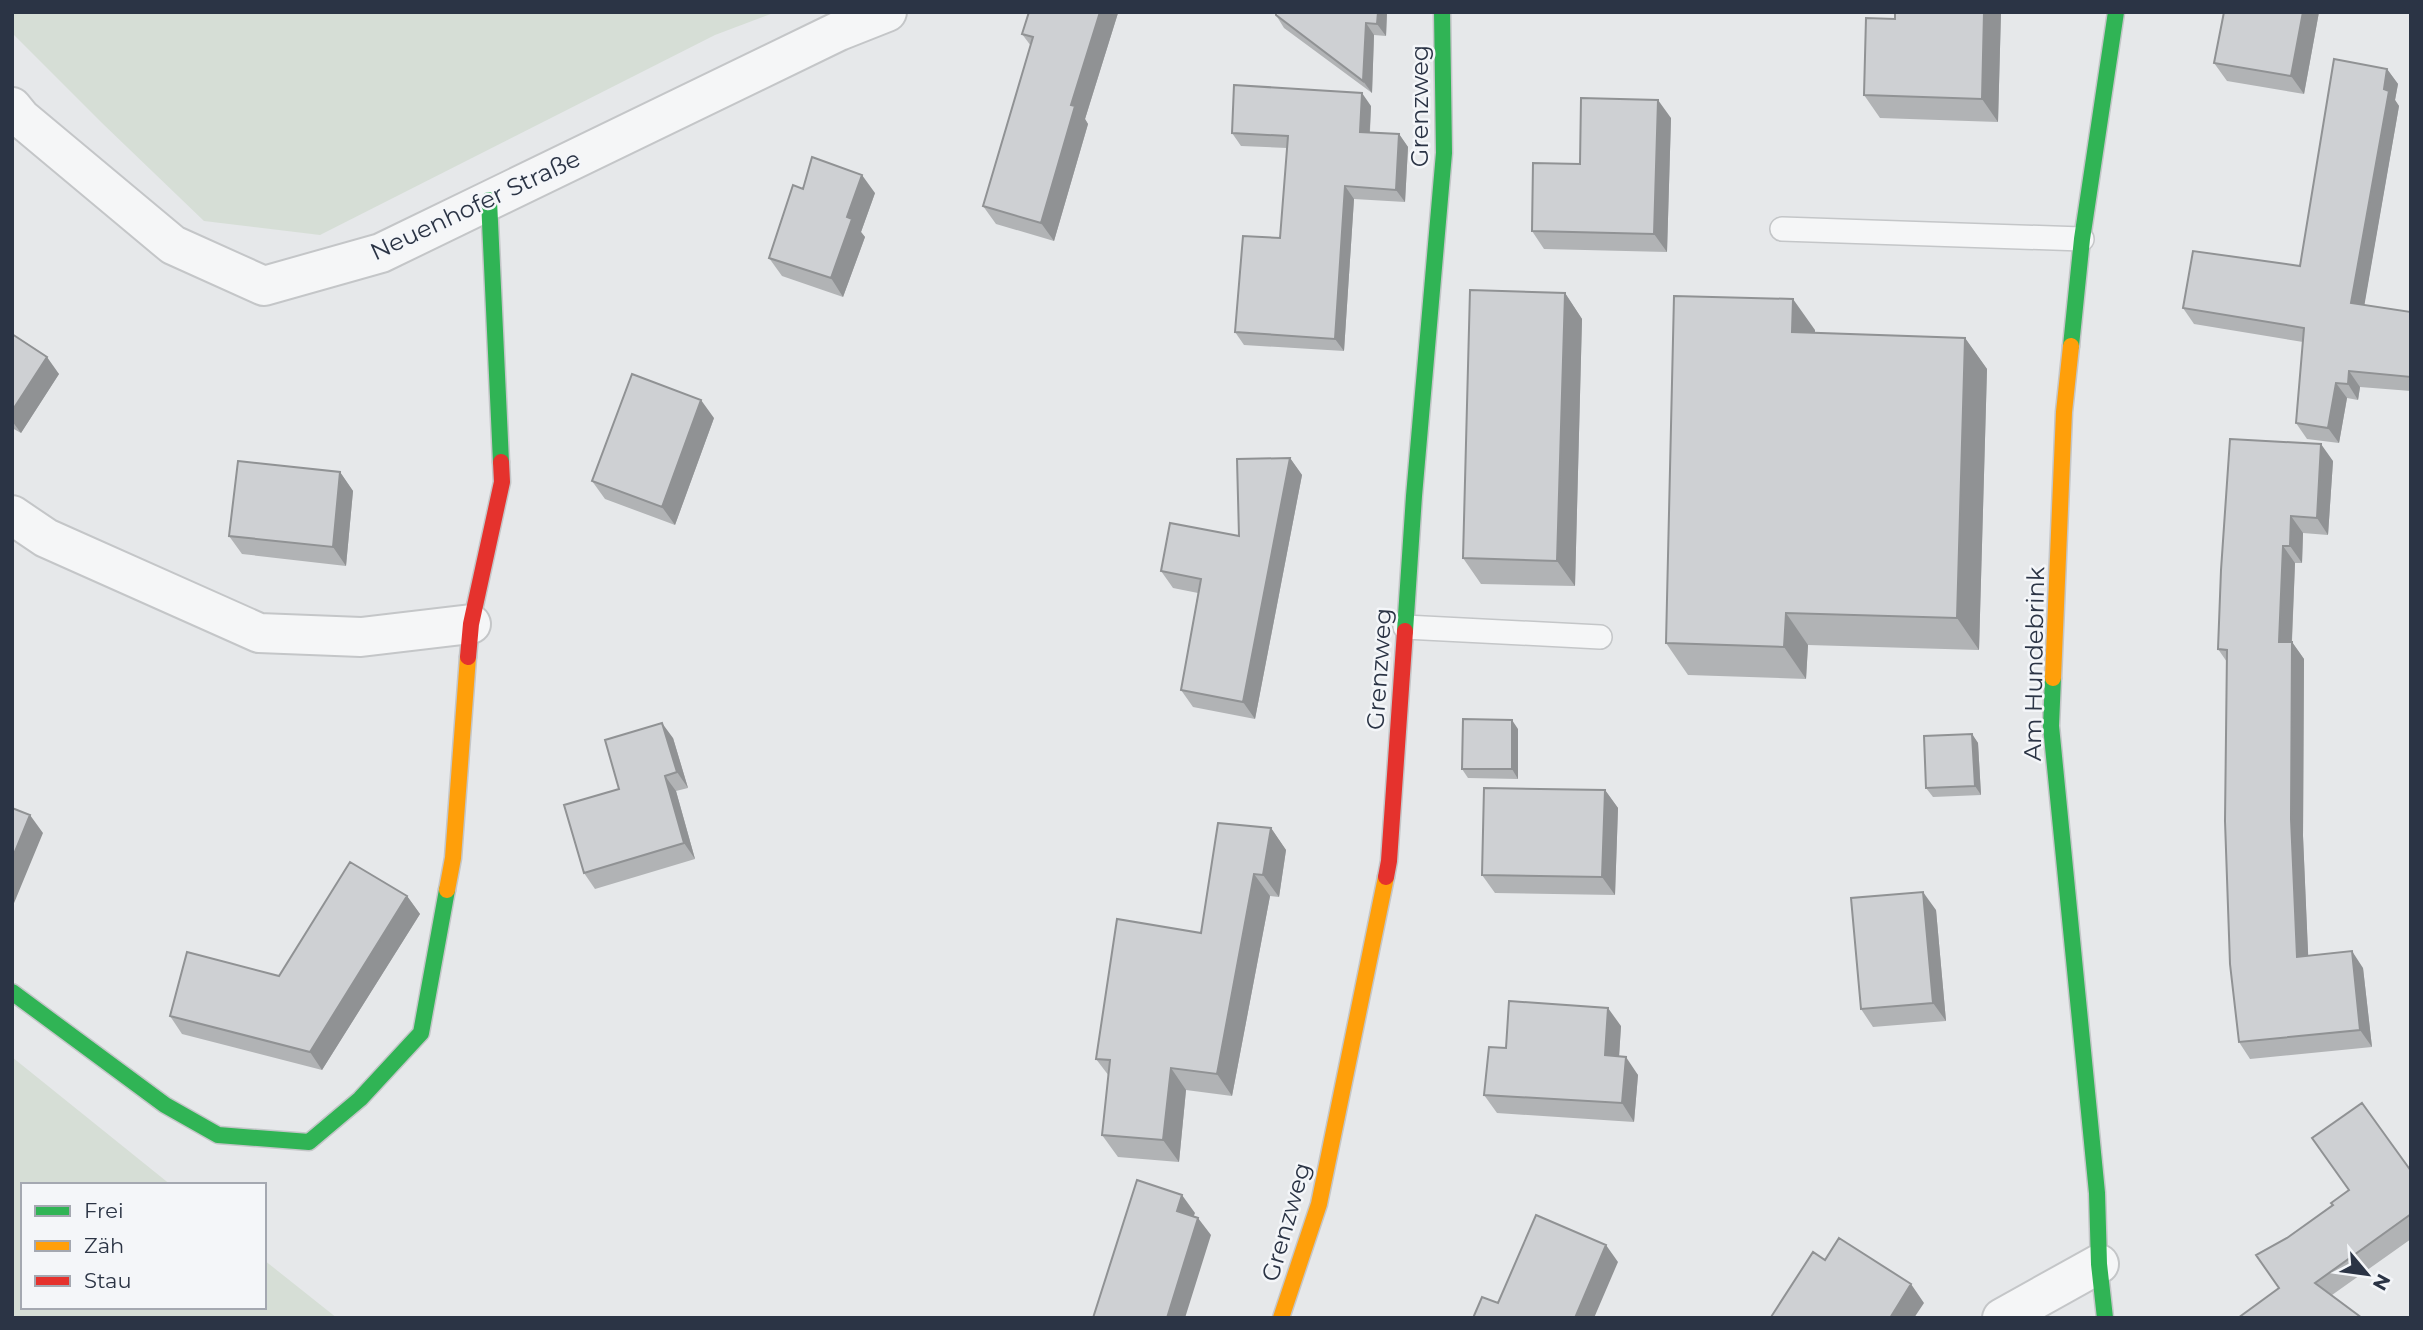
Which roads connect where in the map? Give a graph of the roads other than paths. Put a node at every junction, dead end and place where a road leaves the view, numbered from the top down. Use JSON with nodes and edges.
{"nodes":[{"id":1,"x":887,"y":12,"type":"edge"},
{"id":2,"x":1442,"y":12,"type":"edge"},
{"id":3,"x":2116,"y":12,"type":"edge"},
{"id":4,"x":12,"y":107,"type":"edge"},
{"id":5,"x":489,"y":200,"type":"junction"},
{"id":6,"x":1782,"y":229,"type":"dead end"},
{"id":7,"x":2082,"y":239,"type":"junction"},
{"id":8,"x":12,"y":515,"type":"edge"},
{"id":9,"x":471,"y":624,"type":"junction"},
{"id":10,"x":1405,"y":627,"type":"junction"},
{"id":11,"x":1600,"y":638,"type":"dead end"},
{"id":12,"x":12,"y":992,"type":"edge"},
{"id":13,"x":2099,"y":1264,"type":"junction"},
{"id":14,"x":1281,"y":1318,"type":"edge"},
{"id":15,"x":2002,"y":1318,"type":"edge"},
{"id":16,"x":2105,"y":1318,"type":"edge"}],
"edges":[{"from":1,"to":5,"type":"street","name":"Neuenhofer Straße"},
{"from":2,"to":10,"type":"street","name":"Grenzweg"},
{"from":3,"to":7,"type":"street","name":"Am Hundebrink"},
{"from":4,"to":5,"type":"street","name":"Neuenhofer Straße"},
{"from":5,"to":9,"type":"street"},
{"from":6,"to":7,"type":"lane"},
{"from":7,"to":13,"type":"street","name":"Am Hundebrink"},
{"from":8,"to":9,"type":"street"},
{"from":9,"to":12,"type":"street"},
{"from":10,"to":11,"type":"lane"},
{"from":10,"to":14,"type":"street","name":"Grenzweg"},
{"from":13,"to":15,"type":"street"},
{"from":13,"to":16,"type":"street","name":"Am Hundebrink"}]}
